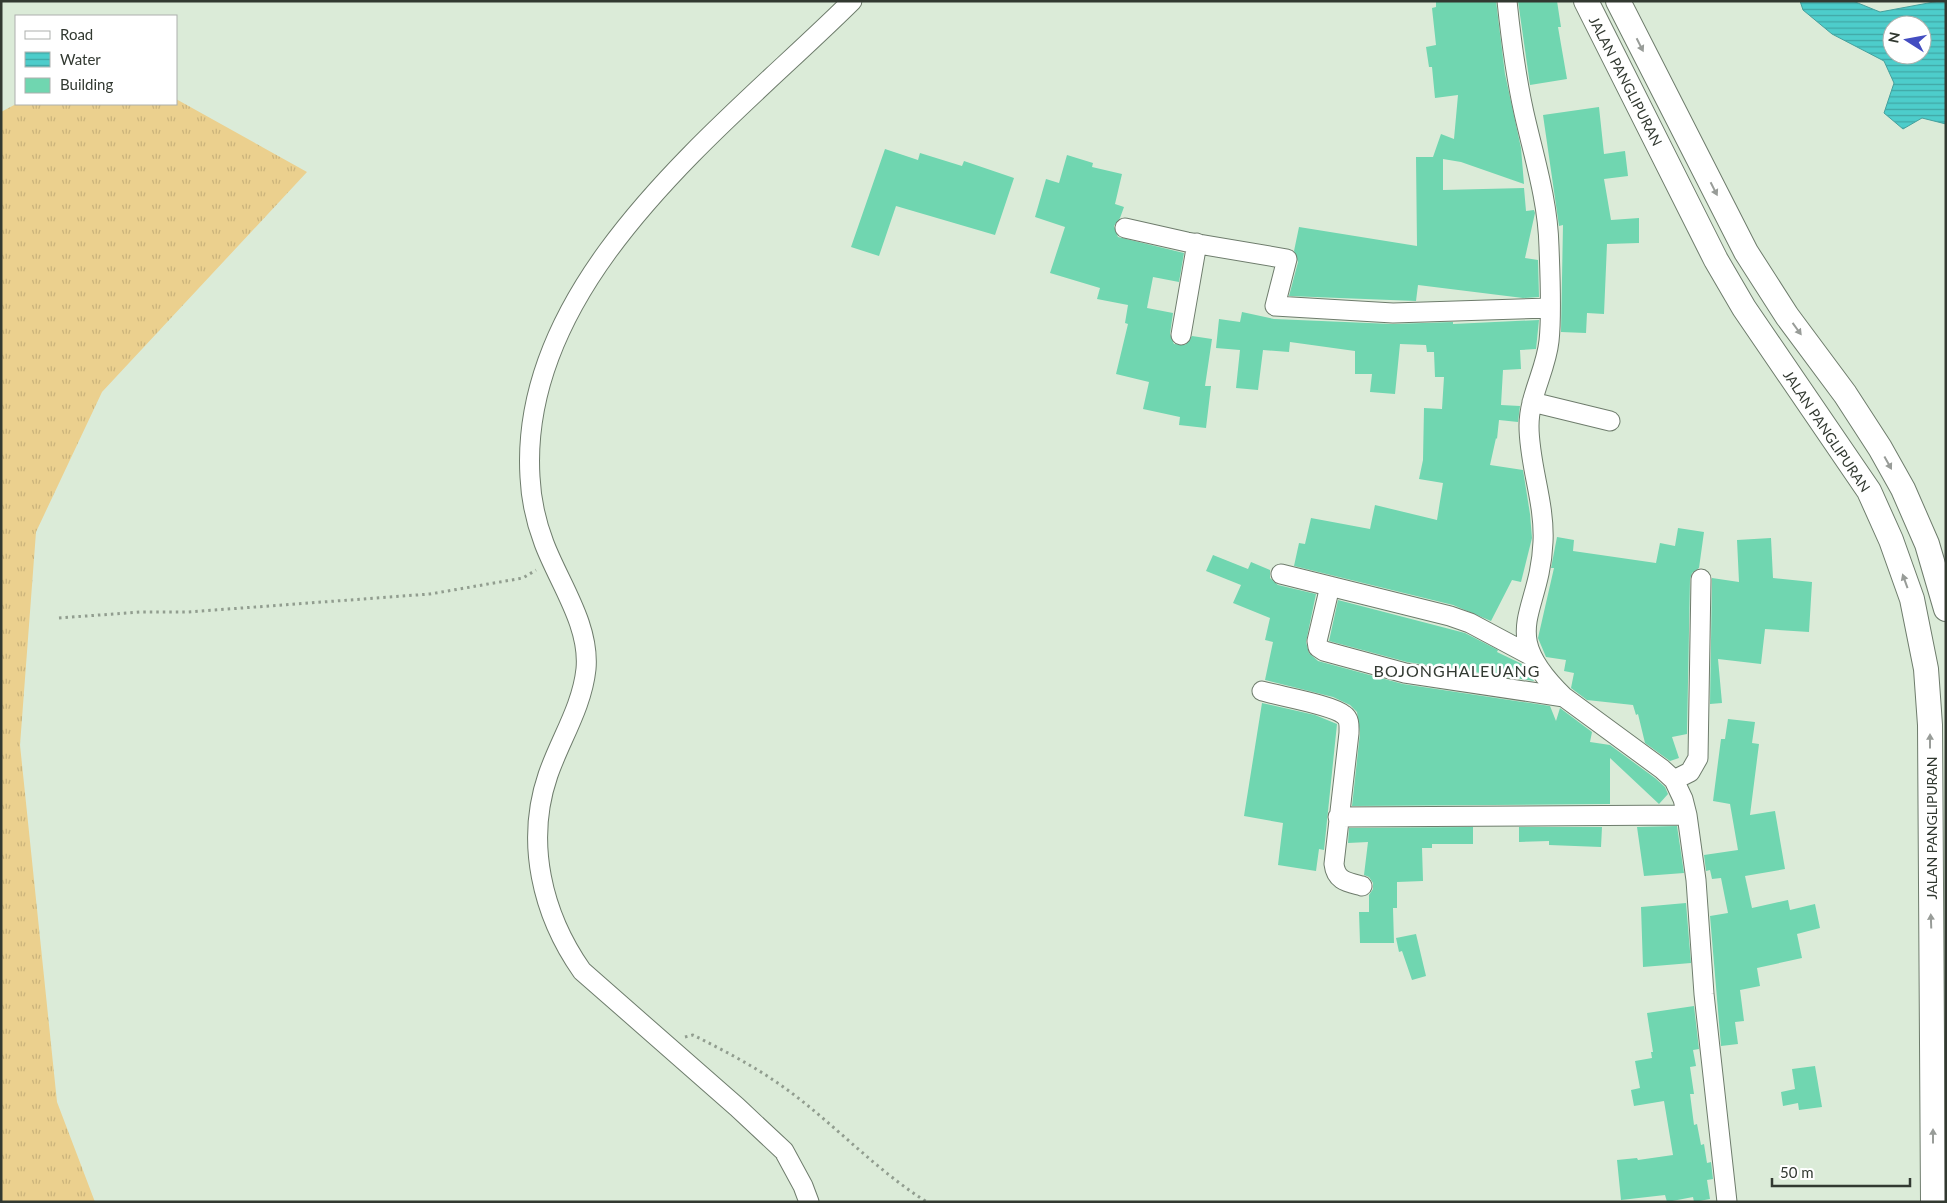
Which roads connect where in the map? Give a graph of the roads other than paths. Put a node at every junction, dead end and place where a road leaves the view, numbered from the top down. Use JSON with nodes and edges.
{"nodes":[{"id":1,"x":852,"y":1,"type":"edge"},
{"id":2,"x":1507,"y":1,"type":"edge"},
{"id":3,"x":1586,"y":1,"type":"edge"},
{"id":4,"x":1618,"y":1,"type":"edge"},
{"id":5,"x":1125,"y":228,"type":"dead end"},
{"id":6,"x":1197,"y":244,"type":"junction"},
{"id":7,"x":1549,"y":308,"type":"junction"},
{"id":8,"x":1181,"y":335,"type":"dead end"},
{"id":9,"x":1532,"y":402,"type":"junction"},
{"id":10,"x":1610,"y":421,"type":"dead end"},
{"id":11,"x":1281,"y":574,"type":"dead end"},
{"id":12,"x":1701,"y":579,"type":"dead end"},
{"id":13,"x":1330,"y":586,"type":"junction"},
{"id":14,"x":1946,"y":609,"type":"edge"},
{"id":15,"x":1530,"y":655,"type":"junction"},
{"id":16,"x":1262,"y":691,"type":"dead end"},
{"id":17,"x":1564,"y":697,"type":"junction"},
{"id":18,"x":1674,"y":780,"type":"junction"},
{"id":19,"x":1687,"y":814,"type":"junction"},
{"id":20,"x":1338,"y":817,"type":"junction"},
{"id":21,"x":1362,"y":886,"type":"dead end"},
{"id":22,"x":1939,"y":952,"type":"edge"},
{"id":23,"x":809,"y":1202,"type":"edge"},
{"id":24,"x":1727,"y":1202,"type":"edge"},
{"id":25,"x":1933,"y":1202,"type":"edge"}],
"edges":[{"from":1,"to":23,"type":"street"},
{"from":2,"to":7,"type":"street"},
{"from":22,"to":3,"type":"main road","name":"JALAN PANGLIPURAN","one_way":true},
{"from":4,"to":14,"type":"main road","name":"JALAN PANGLIPURAN","one_way":true},
{"from":5,"to":6,"type":"street"},
{"from":6,"to":7,"type":"street"},
{"from":6,"to":8,"type":"street"},
{"from":7,"to":9,"type":"street"},
{"from":9,"to":10,"type":"street"},
{"from":9,"to":15,"type":"street"},
{"from":11,"to":13,"type":"street"},
{"from":12,"to":18,"type":"street"},
{"from":13,"to":15,"type":"street"},
{"from":13,"to":17,"type":"street"},
{"from":15,"to":17,"type":"street"},
{"from":16,"to":20,"type":"street"},
{"from":17,"to":18,"type":"street"},
{"from":18,"to":19,"type":"street"},
{"from":19,"to":20,"type":"street"},
{"from":19,"to":24,"type":"street"},
{"from":20,"to":21,"type":"street"},
{"from":25,"to":22,"type":"main road","name":"JALAN PANGLIPURAN","one_way":true}]}
